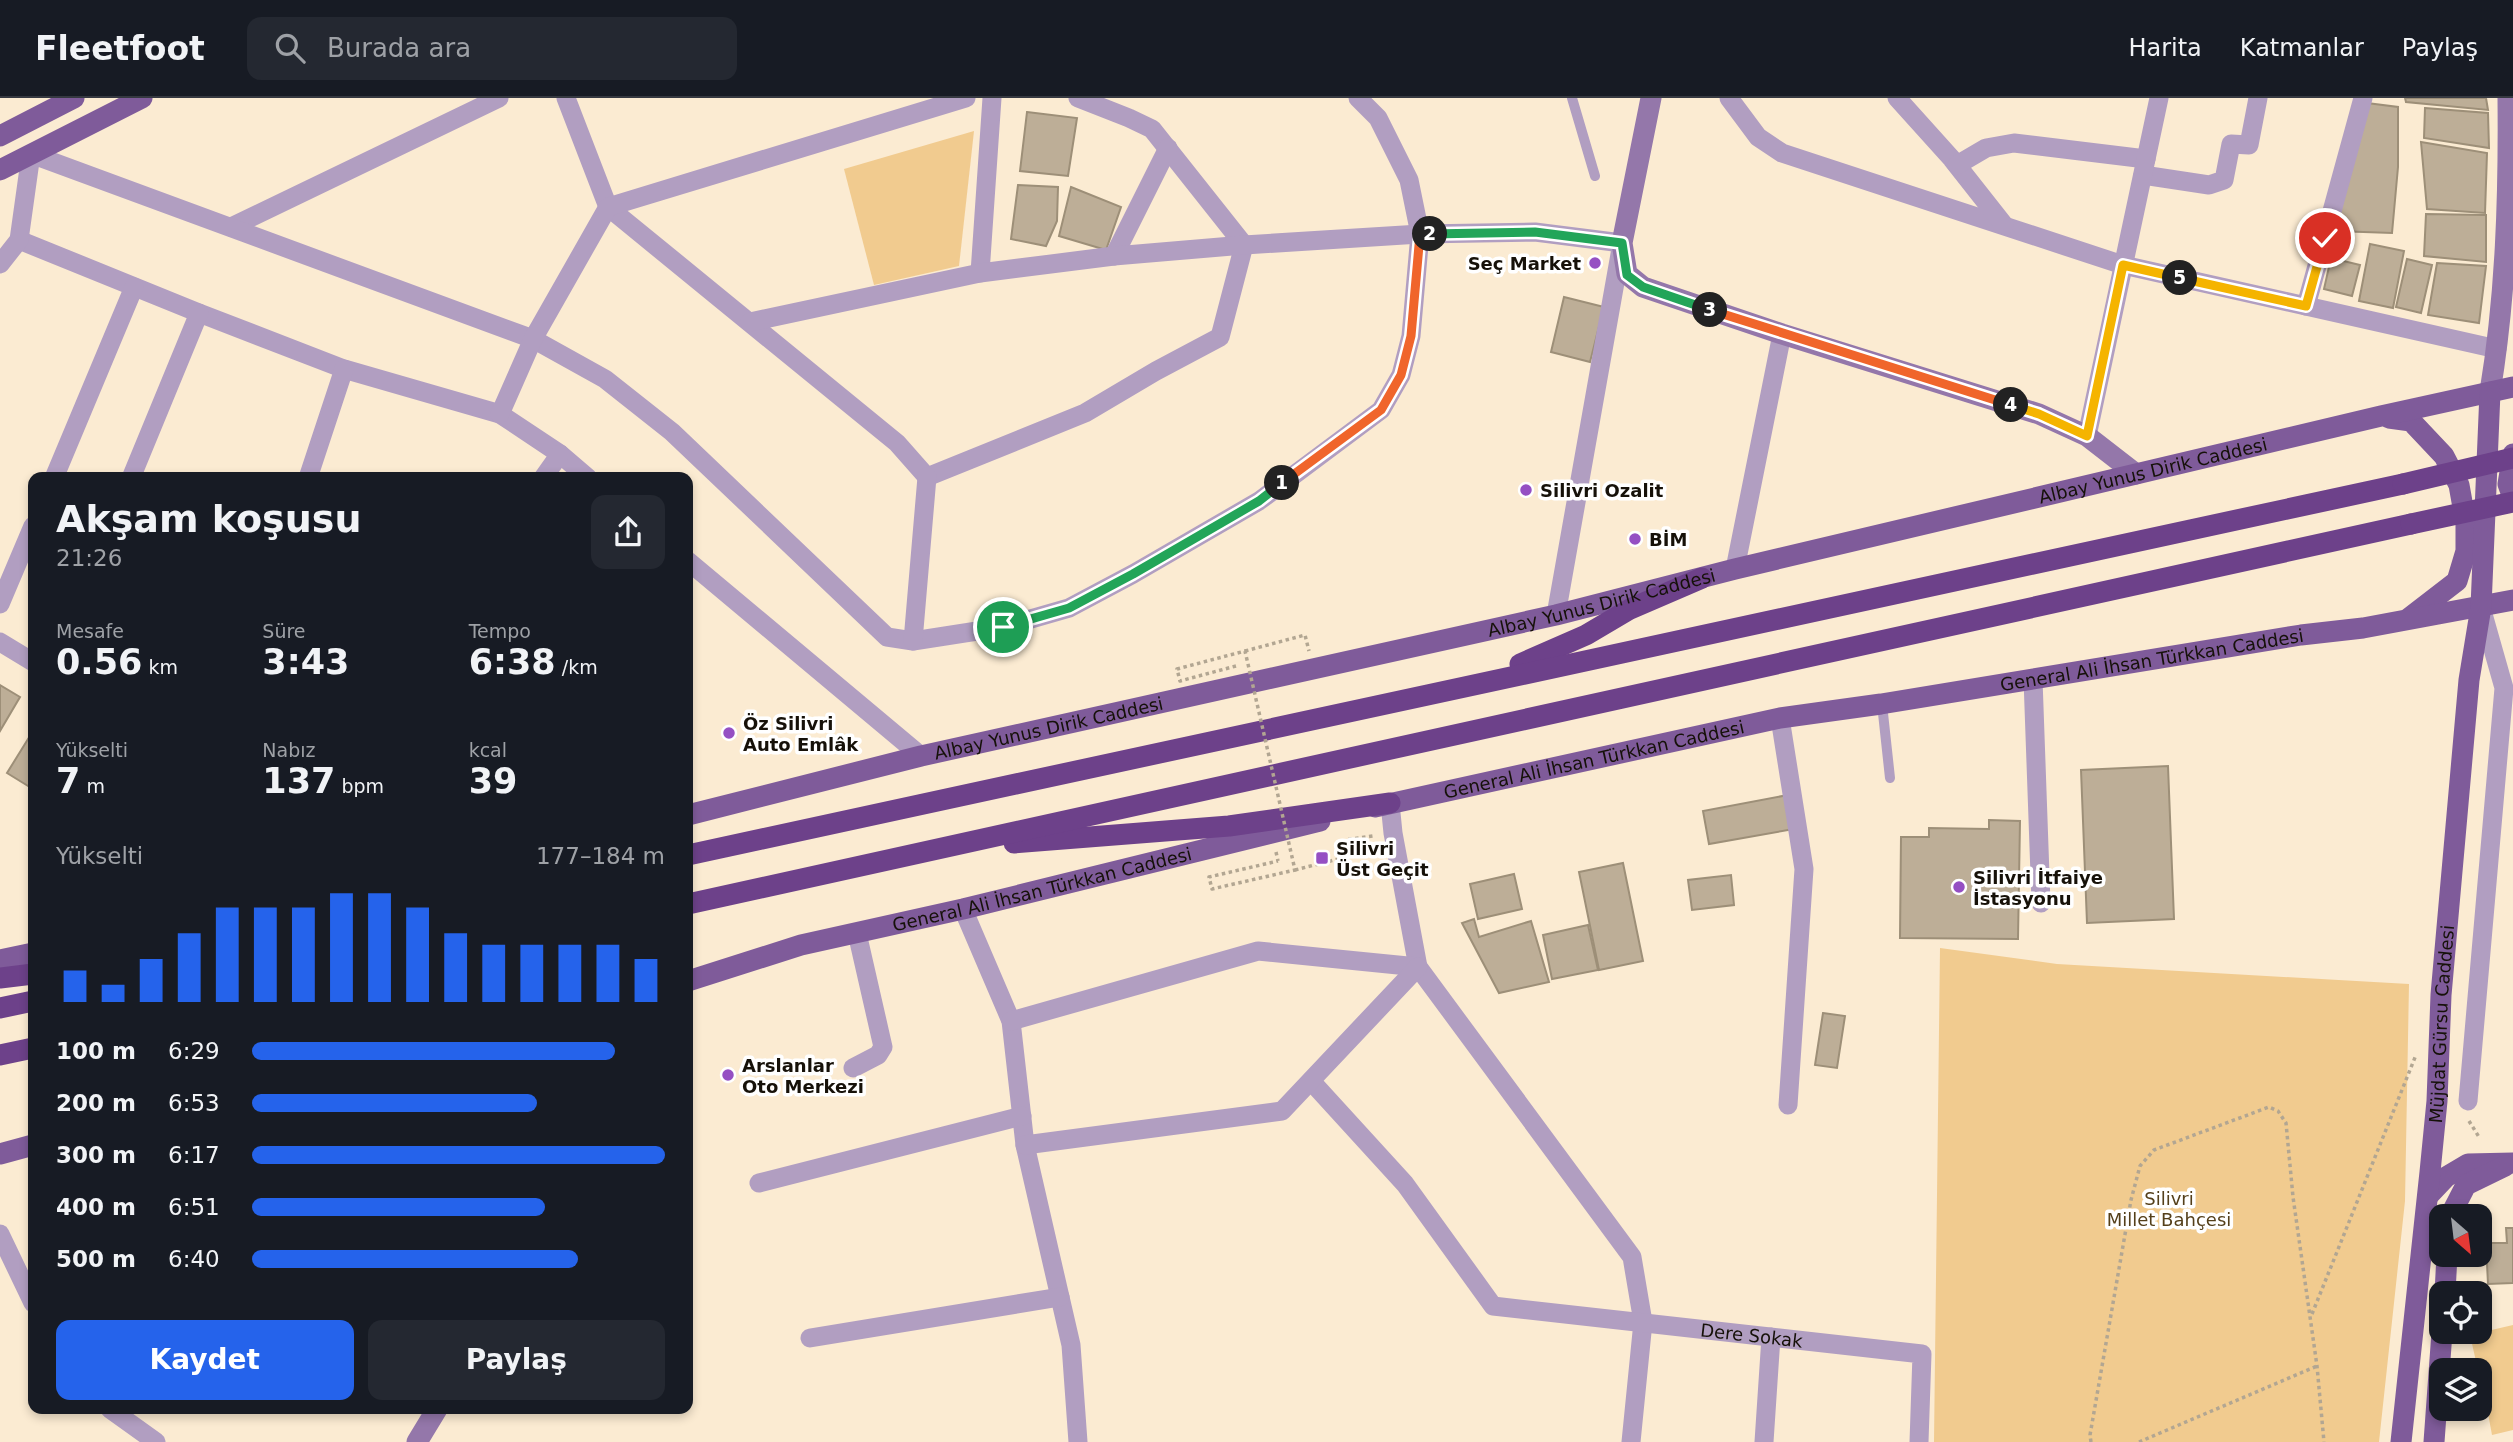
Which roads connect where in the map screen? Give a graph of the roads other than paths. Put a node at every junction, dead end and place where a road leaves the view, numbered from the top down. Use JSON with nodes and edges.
{"nodes":[{"id":1,"x":74,"y":98,"type":"edge"},
{"id":2,"x":142,"y":98,"type":"edge"},
{"id":3,"x":499,"y":98,"type":"edge"},
{"id":4,"x":566,"y":98,"type":"edge"},
{"id":5,"x":992,"y":98,"type":"edge"},
{"id":6,"x":1078,"y":98,"type":"edge"},
{"id":7,"x":1358,"y":98,"type":"edge"},
{"id":8,"x":1572,"y":98,"type":"edge"},
{"id":9,"x":1651,"y":98,"type":"edge"},
{"id":10,"x":1729,"y":98,"type":"edge"},
{"id":11,"x":1897,"y":98,"type":"edge"},
{"id":12,"x":2159,"y":98,"type":"edge"},
{"id":13,"x":2258,"y":98,"type":"edge"},
{"id":14,"x":2363,"y":98,"type":"edge"},
{"id":15,"x":2508,"y":98,"type":"edge"},
{"id":16,"x":955,"y":99,"type":"edge"},
{"id":17,"x":0,"y":136,"type":"edge"},
{"id":18,"x":1168,"y":148,"type":"junction"},
{"id":19,"x":31,"y":153,"type":"junction"},
{"id":20,"x":1957,"y":165,"type":"junction"},
{"id":21,"x":2145,"y":167,"type":"junction"},
{"id":22,"x":0,"y":170,"type":"edge"},
{"id":23,"x":1595,"y":176,"type":"dead end"},
{"id":24,"x":608,"y":206,"type":"junction"},
{"id":25,"x":2004,"y":225,"type":"junction"},
{"id":26,"x":231,"y":228,"type":"junction"},
{"id":27,"x":1420,"y":234,"type":"junction"},
{"id":28,"x":19,"y":240,"type":"junction"},
{"id":29,"x":1622,"y":243,"type":"junction"},
{"id":30,"x":1244,"y":245,"type":"junction"},
{"id":31,"x":1114,"y":256,"type":"junction"},
{"id":32,"x":0,"y":264,"type":"edge"},
{"id":33,"x":2123,"y":265,"type":"junction"},
{"id":34,"x":980,"y":273,"type":"junction"},
{"id":35,"x":134,"y":287,"type":"junction"},
{"id":36,"x":2306,"y":306,"type":"junction"},
{"id":37,"x":2507,"y":307,"type":"edge"},
{"id":38,"x":199,"y":313,"type":"junction"},
{"id":39,"x":750,"y":322,"type":"junction"},
{"id":40,"x":1782,"y":334,"type":"junction"},
{"id":41,"x":533,"y":339,"type":"junction"},
{"id":42,"x":2497,"y":349,"type":"junction"},
{"id":43,"x":344,"y":369,"type":"junction"},
{"id":44,"x":2513,"y":387,"type":"edge"},
{"id":45,"x":2490,"y":392,"type":"junction"},
{"id":46,"x":500,"y":414,"type":"junction"},
{"id":47,"x":2381,"y":416,"type":"junction"},
{"id":48,"x":2087,"y":436,"type":"junction"},
{"id":49,"x":560,"y":454,"type":"junction"},
{"id":50,"x":2513,"y":456,"type":"edge"},
{"id":51,"x":57,"y":472,"type":"edge"},
{"id":52,"x":133,"y":472,"type":"edge"},
{"id":53,"x":310,"y":472,"type":"edge"},
{"id":54,"x":547,"y":472,"type":"edge"},
{"id":55,"x":581,"y":472,"type":"edge"},
{"id":56,"x":2136,"y":474,"type":"junction"},
{"id":57,"x":927,"y":477,"type":"junction"},
{"id":58,"x":2513,"y":500,"type":"edge"},
{"id":59,"x":28,"y":538,"type":"edge"},
{"id":60,"x":693,"y":566,"type":"edge"},
{"id":61,"x":1735,"y":569,"type":"junction"},
{"id":62,"x":1702,"y":578,"type":"junction"},
{"id":63,"x":2513,"y":600,"type":"edge"},
{"id":64,"x":0,"y":604,"type":"edge"},
{"id":65,"x":2481,"y":607,"type":"junction"},
{"id":66,"x":1556,"y":615,"type":"junction"},
{"id":67,"x":2407,"y":620,"type":"junction"},
{"id":68,"x":913,"y":641,"type":"junction"},
{"id":69,"x":0,"y":642,"type":"edge"},
{"id":70,"x":28,"y":659,"type":"edge"},
{"id":71,"x":2034,"y":679,"type":"junction"},
{"id":72,"x":1478,"y":682,"type":"junction"},
{"id":73,"x":1881,"y":704,"type":"junction"},
{"id":74,"x":1780,"y":718,"type":"junction"},
{"id":75,"x":921,"y":756,"type":"junction"},
{"id":76,"x":1890,"y":778,"type":"dead end"},
{"id":77,"x":1390,"y":803,"type":"junction"},
{"id":78,"x":693,"y":814,"type":"edge"},
{"id":79,"x":953,"y":846,"type":"junction"},
{"id":80,"x":693,"y":854,"type":"edge"},
{"id":81,"x":693,"y":903,"type":"edge"},
{"id":82,"x":2042,"y":903,"type":"dead end"},
{"id":83,"x":963,"y":909,"type":"junction"},
{"id":84,"x":856,"y":933,"type":"junction"},
{"id":85,"x":28,"y":954,"type":"edge"},
{"id":86,"x":0,"y":960,"type":"edge"},
{"id":87,"x":1418,"y":967,"type":"junction"},
{"id":88,"x":28,"y":975,"type":"edge"},
{"id":89,"x":0,"y":978,"type":"edge"},
{"id":90,"x":693,"y":979,"type":"edge"},
{"id":91,"x":28,"y":1002,"type":"edge"},
{"id":92,"x":0,"y":1008,"type":"edge"},
{"id":93,"x":1011,"y":1021,"type":"junction"},
{"id":94,"x":28,"y":1049,"type":"edge"},
{"id":95,"x":0,"y":1055,"type":"edge"},
{"id":96,"x":853,"y":1068,"type":"dead end"},
{"id":97,"x":1311,"y":1080,"type":"junction"},
{"id":98,"x":2468,"y":1101,"type":"dead end"},
{"id":99,"x":1788,"y":1105,"type":"dead end"},
{"id":100,"x":1022,"y":1116,"type":"junction"},
{"id":101,"x":1025,"y":1145,"type":"junction"},
{"id":102,"x":28,"y":1146,"type":"edge"},
{"id":103,"x":0,"y":1154,"type":"edge"},
{"id":104,"x":2513,"y":1164,"type":"edge"},
{"id":105,"x":759,"y":1184,"type":"dead end"},
{"id":106,"x":2428,"y":1196,"type":"junction"},
{"id":107,"x":2456,"y":1204,"type":"edge"},
{"id":108,"x":0,"y":1234,"type":"edge"},
{"id":109,"x":28,"y":1293,"type":"edge"},
{"id":110,"x":1060,"y":1297,"type":"junction"},
{"id":111,"x":1643,"y":1322,"type":"junction"},
{"id":112,"x":1771,"y":1337,"type":"junction"},
{"id":113,"x":810,"y":1338,"type":"dead end"},
{"id":114,"x":2441,"y":1344,"type":"edge"},
{"id":115,"x":117,"y":1414,"type":"edge"},
{"id":116,"x":434,"y":1414,"type":"edge"},
{"id":117,"x":156,"y":1442,"type":"edge"},
{"id":118,"x":417,"y":1442,"type":"edge"},
{"id":119,"x":1078,"y":1442,"type":"edge"},
{"id":120,"x":1631,"y":1442,"type":"edge"},
{"id":121,"x":1764,"y":1442,"type":"edge"},
{"id":122,"x":1919,"y":1442,"type":"edge"},
{"id":123,"x":2401,"y":1442,"type":"edge"},
{"id":124,"x":2434,"y":1442,"type":"edge"}],
"edges":[{"from":1,"to":17,"type":"main road"},
{"from":2,"to":19,"type":"main road"},
{"from":3,"to":26,"type":"street"},
{"from":4,"to":24,"type":"street"},
{"from":5,"to":34,"type":"street"},
{"from":6,"to":18,"type":"street"},
{"from":7,"to":27,"type":"street"},
{"from":8,"to":23,"type":"lane"},
{"from":9,"to":29,"type":"main road"},
{"from":10,"to":25,"type":"street"},
{"from":11,"to":20,"type":"street"},
{"from":12,"to":21,"type":"street"},
{"from":13,"to":21,"type":"street"},
{"from":14,"to":36,"type":"street"},
{"from":15,"to":37,"type":"main road"},
{"from":16,"to":24,"type":"street"},
{"from":18,"to":30,"type":"street"},
{"from":18,"to":31,"type":"street"},
{"from":19,"to":22,"type":"main road"},
{"from":19,"to":26,"type":"street"},
{"from":19,"to":28,"type":"street"},
{"from":20,"to":21,"type":"street"},
{"from":20,"to":25,"type":"street"},
{"from":21,"to":33,"type":"street"},
{"from":24,"to":39,"type":"street"},
{"from":24,"to":41,"type":"street"},
{"from":25,"to":33,"type":"street"},
{"from":26,"to":41,"type":"street"},
{"from":27,"to":29,"type":"street"},
{"from":27,"to":30,"type":"street"},
{"from":27,"to":68,"type":"street"},
{"from":28,"to":32,"type":"street"},
{"from":28,"to":35,"type":"street"},
{"from":29,"to":40,"type":"main road"},
{"from":29,"to":66,"type":"street"},
{"from":30,"to":31,"type":"street"},
{"from":30,"to":57,"type":"street"},
{"from":31,"to":34,"type":"street"},
{"from":33,"to":36,"type":"street"},
{"from":33,"to":48,"type":"street"},
{"from":34,"to":39,"type":"street"},
{"from":35,"to":38,"type":"street"},
{"from":35,"to":51,"type":"street"},
{"from":36,"to":42,"type":"street"},
{"from":37,"to":42,"type":"main road"},
{"from":38,"to":43,"type":"street"},
{"from":38,"to":52,"type":"street"},
{"from":39,"to":57,"type":"street"},
{"from":40,"to":48,"type":"main road"},
{"from":40,"to":61,"type":"street"},
{"from":41,"to":46,"type":"street"},
{"from":41,"to":68,"type":"street"},
{"from":42,"to":45,"type":"main road"},
{"from":43,"to":46,"type":"street"},
{"from":43,"to":53,"type":"street"},
{"from":44,"to":45,"type":"main road","name":"Albay Yunus Dirik Caddesi"},
{"from":45,"to":47,"type":"main road","name":"Albay Yunus Dirik Caddesi"},
{"from":45,"to":65,"type":"main road","name":"Müjdat Gürsu Caddesi"},
{"from":46,"to":49,"type":"street"},
{"from":47,"to":56,"type":"main road","name":"Albay Yunus Dirik Caddesi"},
{"from":47,"to":67,"type":"main road"},
{"from":48,"to":56,"type":"main road"},
{"from":49,"to":54,"type":"street"},
{"from":49,"to":55,"type":"street"},
{"from":50,"to":58,"type":"main road"},
{"from":50,"to":72,"type":"highway","bridge":true},
{"from":56,"to":61,"type":"main road","name":"Albay Yunus Dirik Caddesi"},
{"from":57,"to":68,"type":"street"},
{"from":58,"to":79,"type":"highway","bridge":true},
{"from":59,"to":64,"type":"street"},
{"from":60,"to":75,"type":"street"},
{"from":61,"to":62,"type":"main road","name":"Albay Yunus Dirik Caddesi"},
{"from":62,"to":66,"type":"main road","name":"Albay Yunus Dirik Caddesi"},
{"from":62,"to":72,"type":"highway"},
{"from":63,"to":65,"type":"main road","name":"General Ali İhsan Türkkan Caddesi"},
{"from":65,"to":67,"type":"main road","name":"General Ali İhsan Türkkan Caddesi"},
{"from":65,"to":98,"type":"street"},
{"from":65,"to":106,"type":"main road","name":"Müjdat Gürsu Caddesi"},
{"from":66,"to":75,"type":"main road","name":"Albay Yunus Dirik Caddesi"},
{"from":67,"to":71,"type":"main road","name":"General Ali İhsan Türkkan Caddesi"},
{"from":69,"to":70,"type":"street"},
{"from":71,"to":73,"type":"main road","name":"General Ali İhsan Türkkan Caddesi"},
{"from":71,"to":82,"type":"street"},
{"from":72,"to":80,"type":"highway"},
{"from":73,"to":74,"type":"main road","name":"General Ali İhsan Türkkan Caddesi"},
{"from":73,"to":76,"type":"lane"},
{"from":74,"to":77,"type":"main road","name":"General Ali İhsan Türkkan Caddesi"},
{"from":74,"to":99,"type":"street"},
{"from":75,"to":78,"type":"main road","name":"Albay Yunus Dirik Caddesi"},
{"from":77,"to":79,"type":"highway"},
{"from":77,"to":83,"type":"main road","name":"General Ali İhsan Türkkan Caddesi"},
{"from":77,"to":87,"type":"street"},
{"from":79,"to":81,"type":"highway"},
{"from":83,"to":84,"type":"main road","name":"General Ali İhsan Türkkan Caddesi"},
{"from":83,"to":93,"type":"street"},
{"from":84,"to":90,"type":"main road","name":"General Ali İhsan Türkkan Caddesi"},
{"from":84,"to":96,"type":"street"},
{"from":85,"to":86,"type":"main road"},
{"from":87,"to":93,"type":"street"},
{"from":87,"to":97,"type":"street"},
{"from":87,"to":111,"type":"street"},
{"from":88,"to":89,"type":"highway"},
{"from":91,"to":92,"type":"highway"},
{"from":93,"to":100,"type":"street"},
{"from":94,"to":95,"type":"highway"},
{"from":97,"to":101,"type":"street"},
{"from":97,"to":111,"type":"street","name":"Dere Sokak"},
{"from":100,"to":101,"type":"street"},
{"from":100,"to":105,"type":"street"},
{"from":101,"to":110,"type":"street"},
{"from":102,"to":103,"type":"main road"},
{"from":104,"to":106,"type":"main road"},
{"from":104,"to":107,"type":"main road"},
{"from":106,"to":123,"type":"main road","name":"Müjdat Gürsu Caddesi"},
{"from":108,"to":109,"type":"street"},
{"from":110,"to":113,"type":"street"},
{"from":110,"to":119,"type":"street"},
{"from":111,"to":112,"type":"street","name":"Dere Sokak"},
{"from":111,"to":120,"type":"street"},
{"from":112,"to":121,"type":"street"},
{"from":112,"to":122,"type":"street","name":"Dere Sokak"},
{"from":114,"to":124,"type":"main road"},
{"from":115,"to":117,"type":"street"},
{"from":116,"to":118,"type":"main road"}]}
